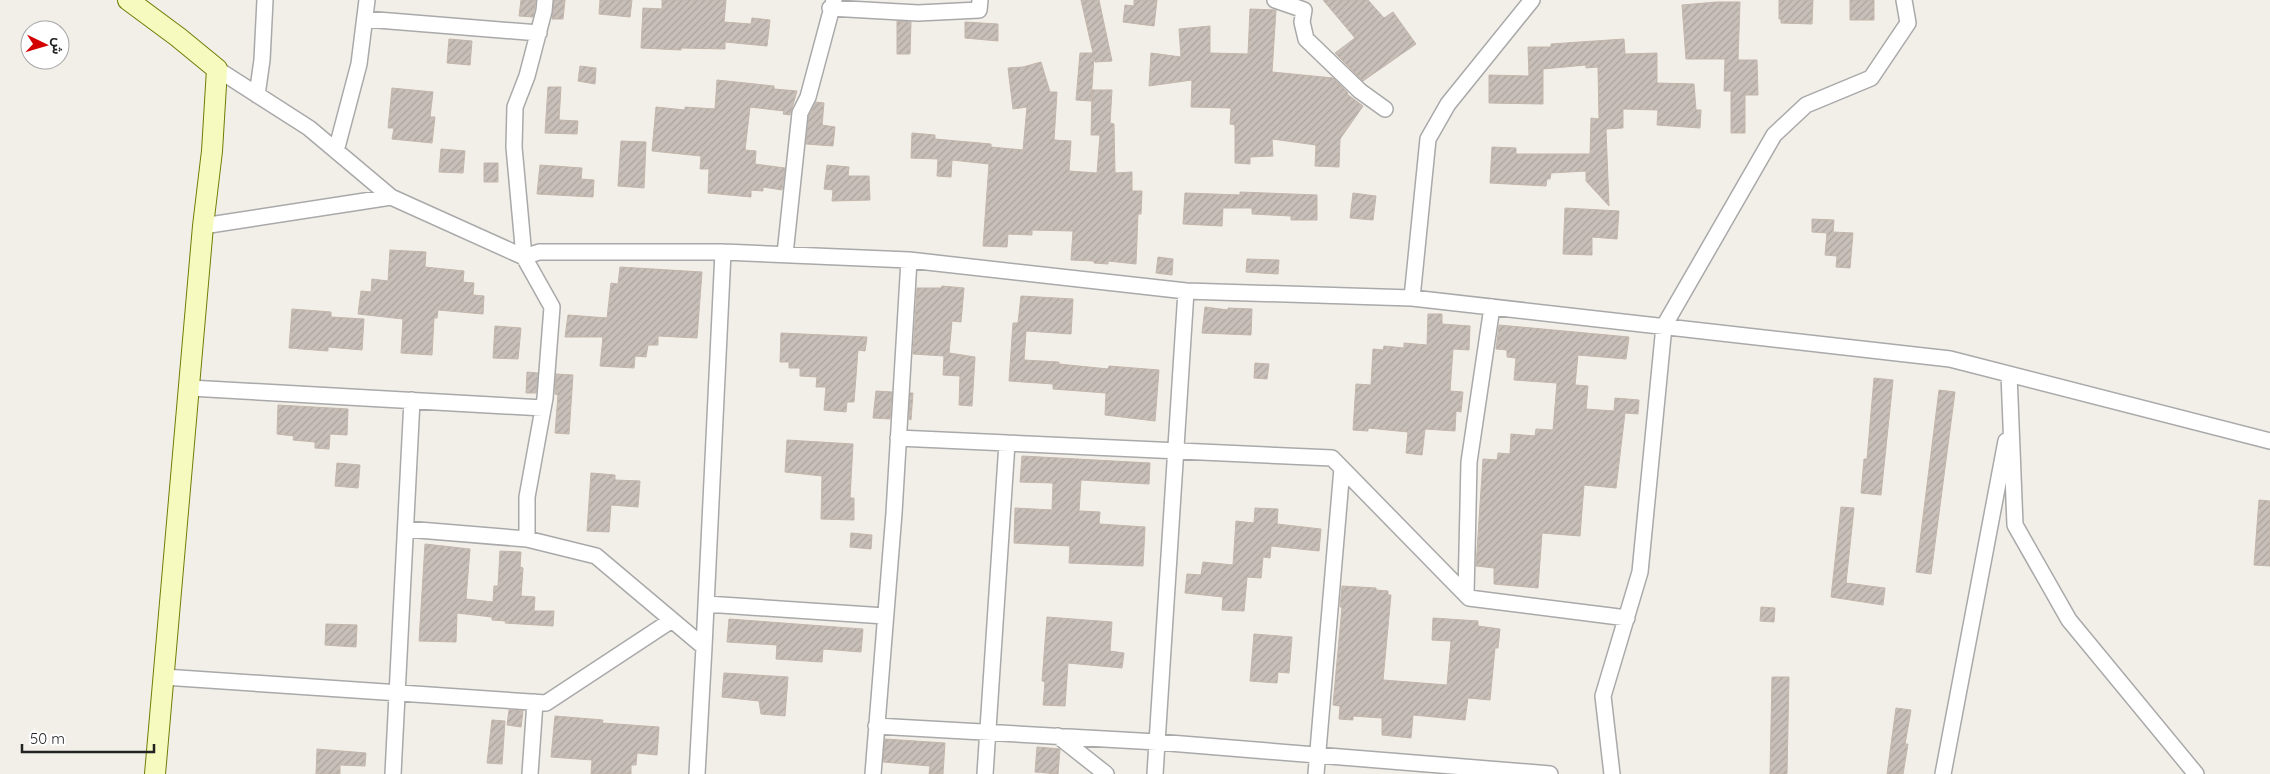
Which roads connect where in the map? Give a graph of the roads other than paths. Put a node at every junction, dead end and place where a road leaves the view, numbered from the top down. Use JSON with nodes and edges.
{"nodes":[{"id":1,"x":128,"y":0,"type":"edge"},
{"id":2,"x":144,"y":0,"type":"edge"},
{"id":3,"x":265,"y":0,"type":"edge"},
{"id":4,"x":367,"y":0,"type":"edge"},
{"id":5,"x":545,"y":0,"type":"edge"},
{"id":6,"x":980,"y":0,"type":"edge"},
{"id":7,"x":1275,"y":0,"type":"edge"},
{"id":8,"x":1532,"y":0,"type":"edge"},
{"id":9,"x":1904,"y":0,"type":"edge"},
{"id":10,"x":832,"y":4,"type":"edge"},
{"id":11,"x":1307,"y":5,"type":"edge"},
{"id":12,"x":365,"y":19,"type":"junction"},
{"id":13,"x":539,"y":33,"type":"junction"},
{"id":14,"x":178,"y":37,"type":"junction"},
{"id":15,"x":216,"y":70,"type":"junction"},
{"id":16,"x":257,"y":95,"type":"junction"},
{"id":17,"x":1385,"y":109,"type":"dead end"},
{"id":18,"x":336,"y":151,"type":"junction"},
{"id":19,"x":392,"y":197,"type":"junction"},
{"id":20,"x":203,"y":226,"type":"junction"},
{"id":21,"x":723,"y":252,"type":"junction"},
{"id":22,"x":785,"y":254,"type":"junction"},
{"id":23,"x":524,"y":256,"type":"junction"},
{"id":24,"x":909,"y":260,"type":"junction"},
{"id":25,"x":1186,"y":291,"type":"junction"},
{"id":26,"x":1412,"y":298,"type":"junction"},
{"id":27,"x":1492,"y":307,"type":"junction"},
{"id":28,"x":1664,"y":326,"type":"junction"},
{"id":29,"x":2009,"y":374,"type":"junction"},
{"id":30,"x":190,"y":388,"type":"junction"},
{"id":31,"x":412,"y":400,"type":"junction"},
{"id":32,"x":543,"y":408,"type":"junction"},
{"id":33,"x":2011,"y":416,"type":"junction"},
{"id":34,"x":898,"y":438,"type":"junction"},
{"id":35,"x":2270,"y":441,"type":"edge"},
{"id":36,"x":1007,"y":443,"type":"junction"},
{"id":37,"x":1176,"y":451,"type":"junction"},
{"id":38,"x":1342,"y":468,"type":"junction"},
{"id":39,"x":406,"y":529,"type":"junction"},
{"id":40,"x":527,"y":539,"type":"junction"},
{"id":41,"x":1466,"y":595,"type":"junction"},
{"id":42,"x":706,"y":604,"type":"junction"},
{"id":43,"x":885,"y":616,"type":"junction"},
{"id":44,"x":1627,"y":618,"type":"junction"},
{"id":45,"x":672,"y":620,"type":"junction"},
{"id":46,"x":704,"y":647,"type":"junction"},
{"id":47,"x":164,"y":677,"type":"junction"},
{"id":48,"x":397,"y":693,"type":"junction"},
{"id":49,"x":535,"y":702,"type":"junction"},
{"id":50,"x":876,"y":726,"type":"junction"},
{"id":51,"x":988,"y":732,"type":"junction"},
{"id":52,"x":1058,"y":736,"type":"junction"},
{"id":53,"x":1157,"y":742,"type":"junction"},
{"id":54,"x":1317,"y":755,"type":"junction"},
{"id":55,"x":156,"y":774,"type":"edge"},
{"id":56,"x":393,"y":774,"type":"edge"},
{"id":57,"x":530,"y":774,"type":"edge"},
{"id":58,"x":697,"y":774,"type":"edge"},
{"id":59,"x":873,"y":774,"type":"edge"},
{"id":60,"x":985,"y":774,"type":"edge"},
{"id":61,"x":1106,"y":774,"type":"edge"},
{"id":62,"x":1155,"y":774,"type":"edge"},
{"id":63,"x":1316,"y":774,"type":"edge"},
{"id":64,"x":1550,"y":774,"type":"edge"},
{"id":65,"x":1612,"y":774,"type":"edge"},
{"id":66,"x":1944,"y":774,"type":"edge"},
{"id":67,"x":2196,"y":774,"type":"edge"}],
"edges":[{"from":1,"to":14,"type":"street"},
{"from":2,"to":14,"type":"street"},
{"from":3,"to":16,"type":"street"},
{"from":4,"to":12,"type":"street"},
{"from":5,"to":13,"type":"street"},
{"from":6,"to":10,"type":"street"},
{"from":7,"to":11,"type":"street"},
{"from":8,"to":26,"type":"street"},
{"from":9,"to":28,"type":"street"},
{"from":10,"to":22,"type":"street"},
{"from":11,"to":17,"type":"street"},
{"from":12,"to":13,"type":"street"},
{"from":12,"to":18,"type":"street"},
{"from":13,"to":23,"type":"street"},
{"from":14,"to":15,"type":"street"},
{"from":15,"to":16,"type":"street"},
{"from":15,"to":20,"type":"street"},
{"from":16,"to":18,"type":"street"},
{"from":18,"to":19,"type":"street"},
{"from":19,"to":20,"type":"street"},
{"from":19,"to":23,"type":"street"},
{"from":20,"to":30,"type":"street"},
{"from":21,"to":22,"type":"street"},
{"from":21,"to":23,"type":"street"},
{"from":21,"to":42,"type":"street"},
{"from":22,"to":24,"type":"street"},
{"from":23,"to":32,"type":"street"},
{"from":24,"to":25,"type":"street"},
{"from":24,"to":34,"type":"street"},
{"from":25,"to":26,"type":"street"},
{"from":25,"to":37,"type":"street"},
{"from":26,"to":27,"type":"street"},
{"from":27,"to":28,"type":"street"},
{"from":27,"to":41,"type":"street"},
{"from":28,"to":29,"type":"street"},
{"from":28,"to":44,"type":"street"},
{"from":29,"to":33,"type":"street"},
{"from":29,"to":35,"type":"street"},
{"from":30,"to":31,"type":"street"},
{"from":30,"to":47,"type":"street"},
{"from":31,"to":32,"type":"street"},
{"from":31,"to":39,"type":"street"},
{"from":32,"to":40,"type":"street"},
{"from":33,"to":66,"type":"street"},
{"from":33,"to":67,"type":"street"},
{"from":34,"to":36,"type":"street"},
{"from":34,"to":43,"type":"street"},
{"from":36,"to":37,"type":"street"},
{"from":36,"to":51,"type":"street"},
{"from":37,"to":38,"type":"street"},
{"from":37,"to":53,"type":"street"},
{"from":38,"to":41,"type":"street"},
{"from":38,"to":54,"type":"street"},
{"from":39,"to":40,"type":"street"},
{"from":39,"to":48,"type":"street"},
{"from":40,"to":45,"type":"street"},
{"from":41,"to":44,"type":"street"},
{"from":42,"to":43,"type":"street"},
{"from":42,"to":46,"type":"street"},
{"from":43,"to":50,"type":"street"},
{"from":44,"to":65,"type":"street"},
{"from":45,"to":46,"type":"street"},
{"from":45,"to":49,"type":"street"},
{"from":46,"to":58,"type":"street"},
{"from":47,"to":48,"type":"street"},
{"from":47,"to":55,"type":"street"},
{"from":48,"to":49,"type":"street"},
{"from":48,"to":56,"type":"street"},
{"from":49,"to":57,"type":"street"},
{"from":50,"to":51,"type":"street"},
{"from":50,"to":59,"type":"street"},
{"from":51,"to":52,"type":"street"},
{"from":51,"to":60,"type":"street"},
{"from":52,"to":53,"type":"street"},
{"from":52,"to":61,"type":"street"},
{"from":53,"to":54,"type":"street"},
{"from":53,"to":62,"type":"street"},
{"from":54,"to":63,"type":"street"},
{"from":54,"to":64,"type":"street"}]}
